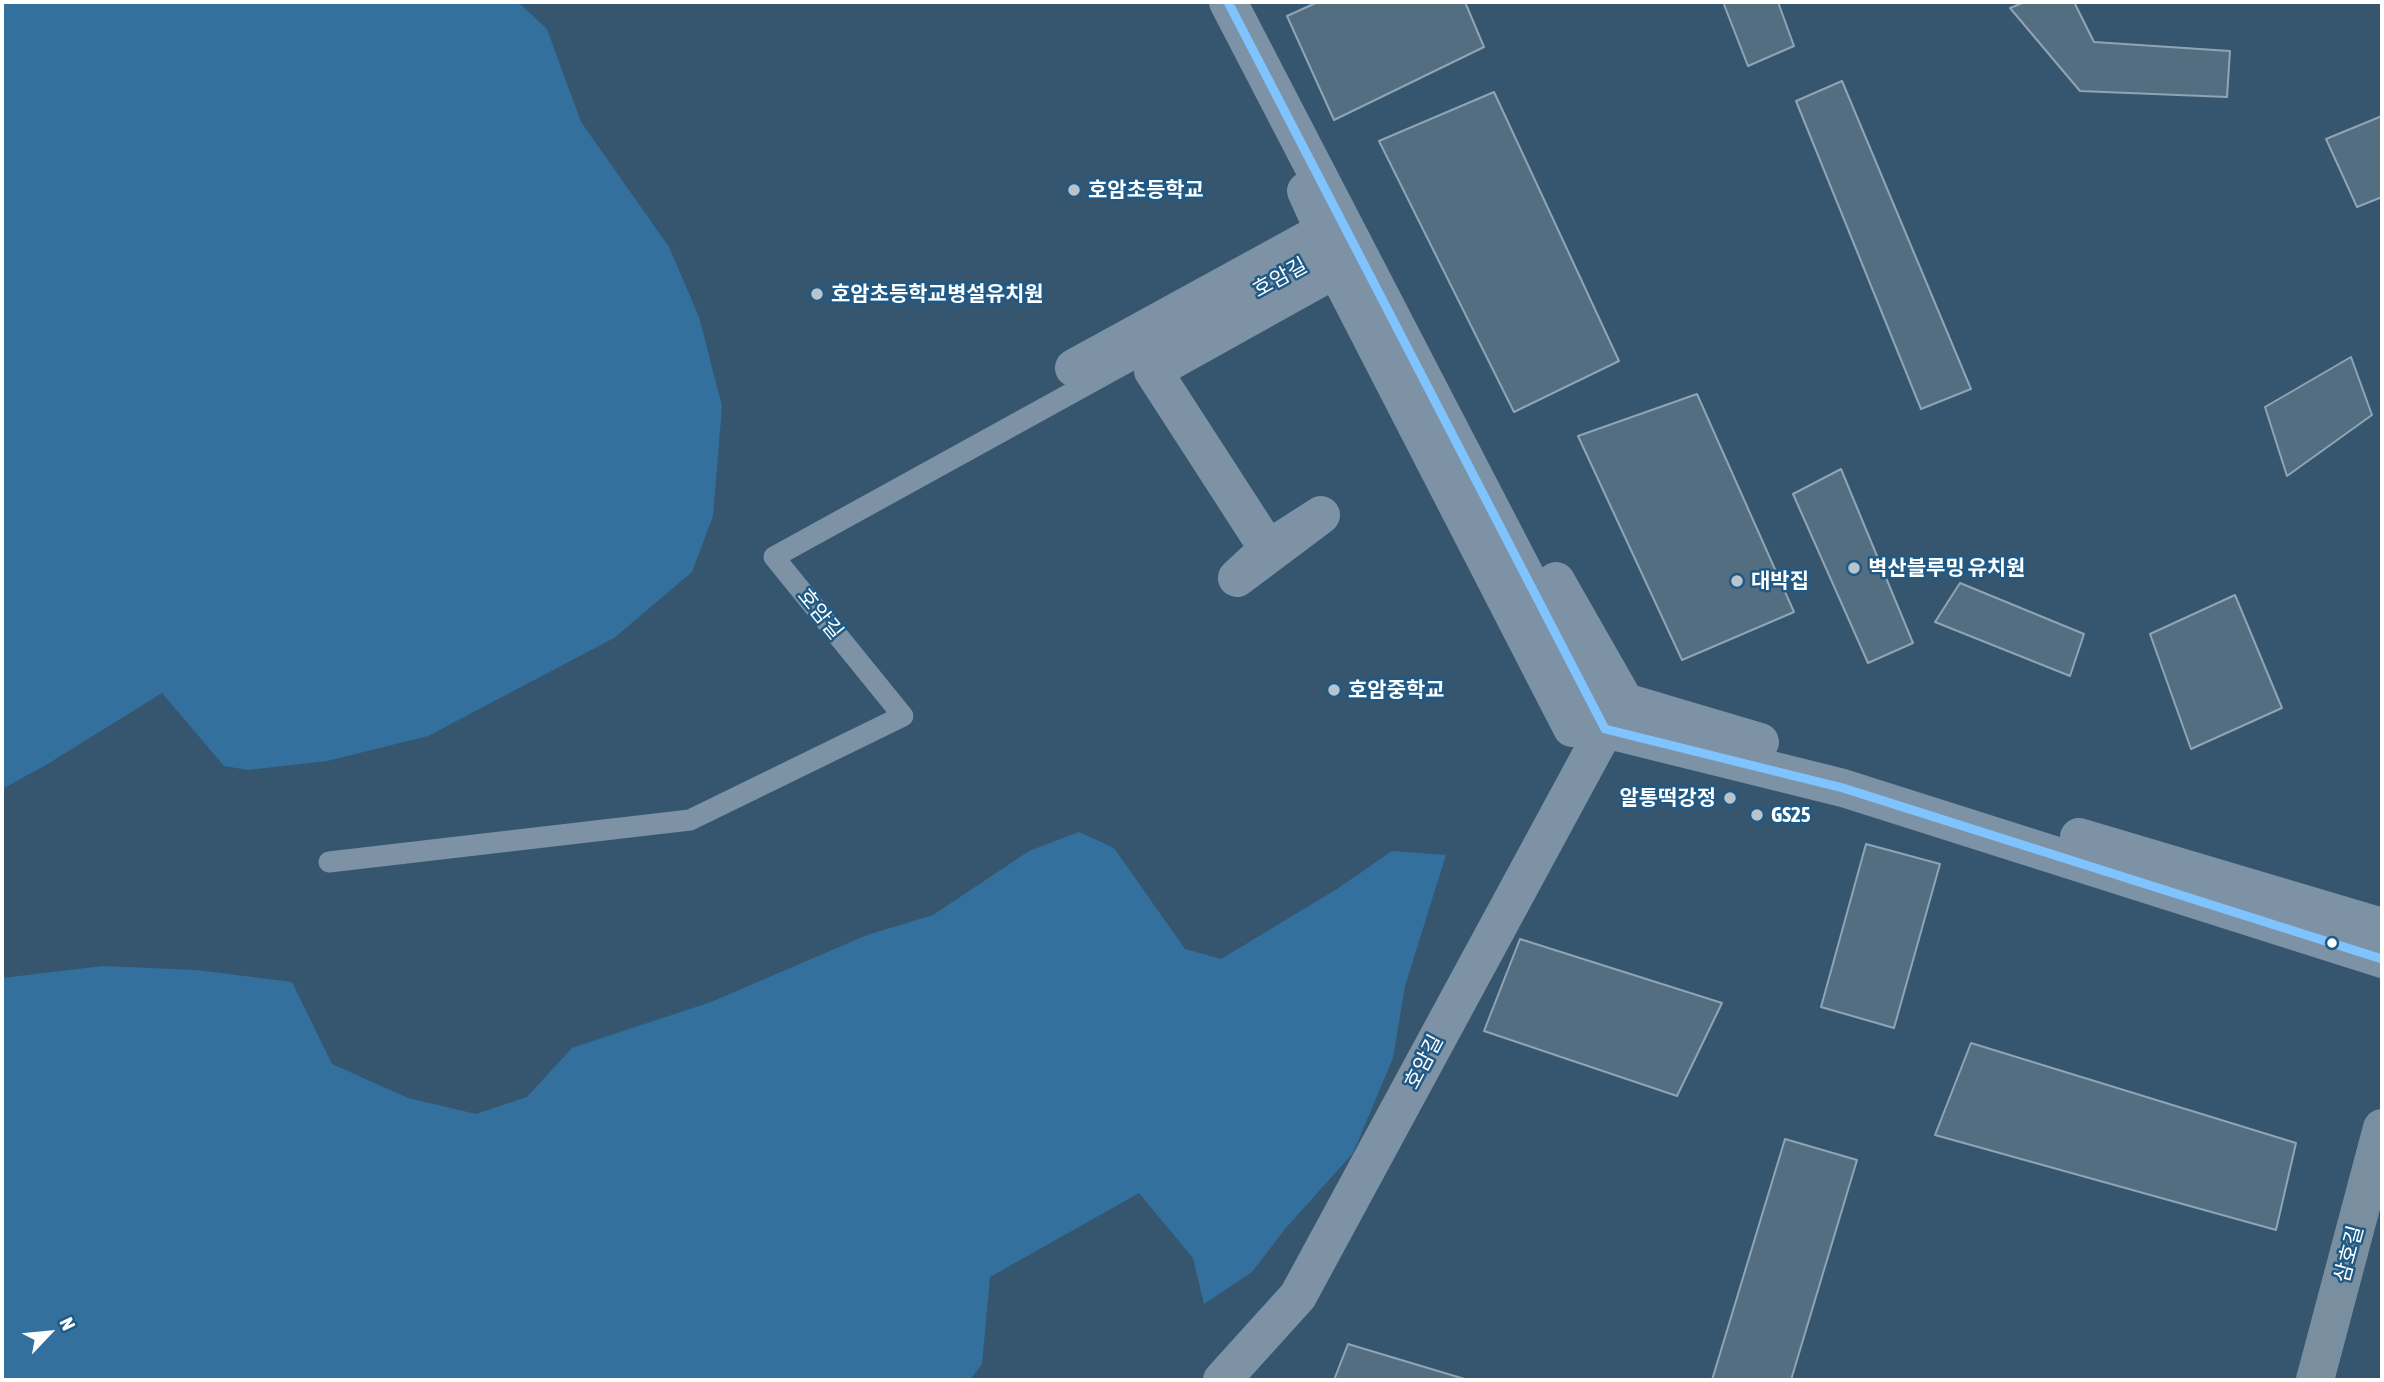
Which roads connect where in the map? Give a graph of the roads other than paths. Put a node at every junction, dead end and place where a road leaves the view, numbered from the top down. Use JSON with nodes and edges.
{"nodes":[{"id":1,"x":1229,"y":4,"type":"edge"},
{"id":2,"x":1351,"y":239,"type":"junction"},
{"id":3,"x":1074,"y":368,"type":"dead end"},
{"id":4,"x":1268,"y":549,"type":"dead end"},
{"id":5,"x":1588,"y":728,"type":"junction"},
{"id":6,"x":329,"y":862,"type":"dead end"},
{"id":7,"x":2382,"y":927,"type":"edge"},
{"id":8,"x":2382,"y":959,"type":"edge"},
{"id":9,"x":2382,"y":1128,"type":"edge"},
{"id":10,"x":1222,"y":1380,"type":"edge"},
{"id":11,"x":2315,"y":1380,"type":"edge"}],
"edges":[{"from":1,"to":2,"type":"street"},
{"from":1,"to":3,"type":"street"},
{"from":1,"to":7,"type":"street"},
{"from":2,"to":5,"type":"street"},
{"from":2,"to":6,"type":"lane","name":"호암길"},
{"from":4,"to":5,"type":"street"},
{"from":5,"to":8,"type":"street"},
{"from":5,"to":10,"type":"street","name":"호암길"},
{"from":9,"to":11,"type":"street","name":"삼호길"}]}
